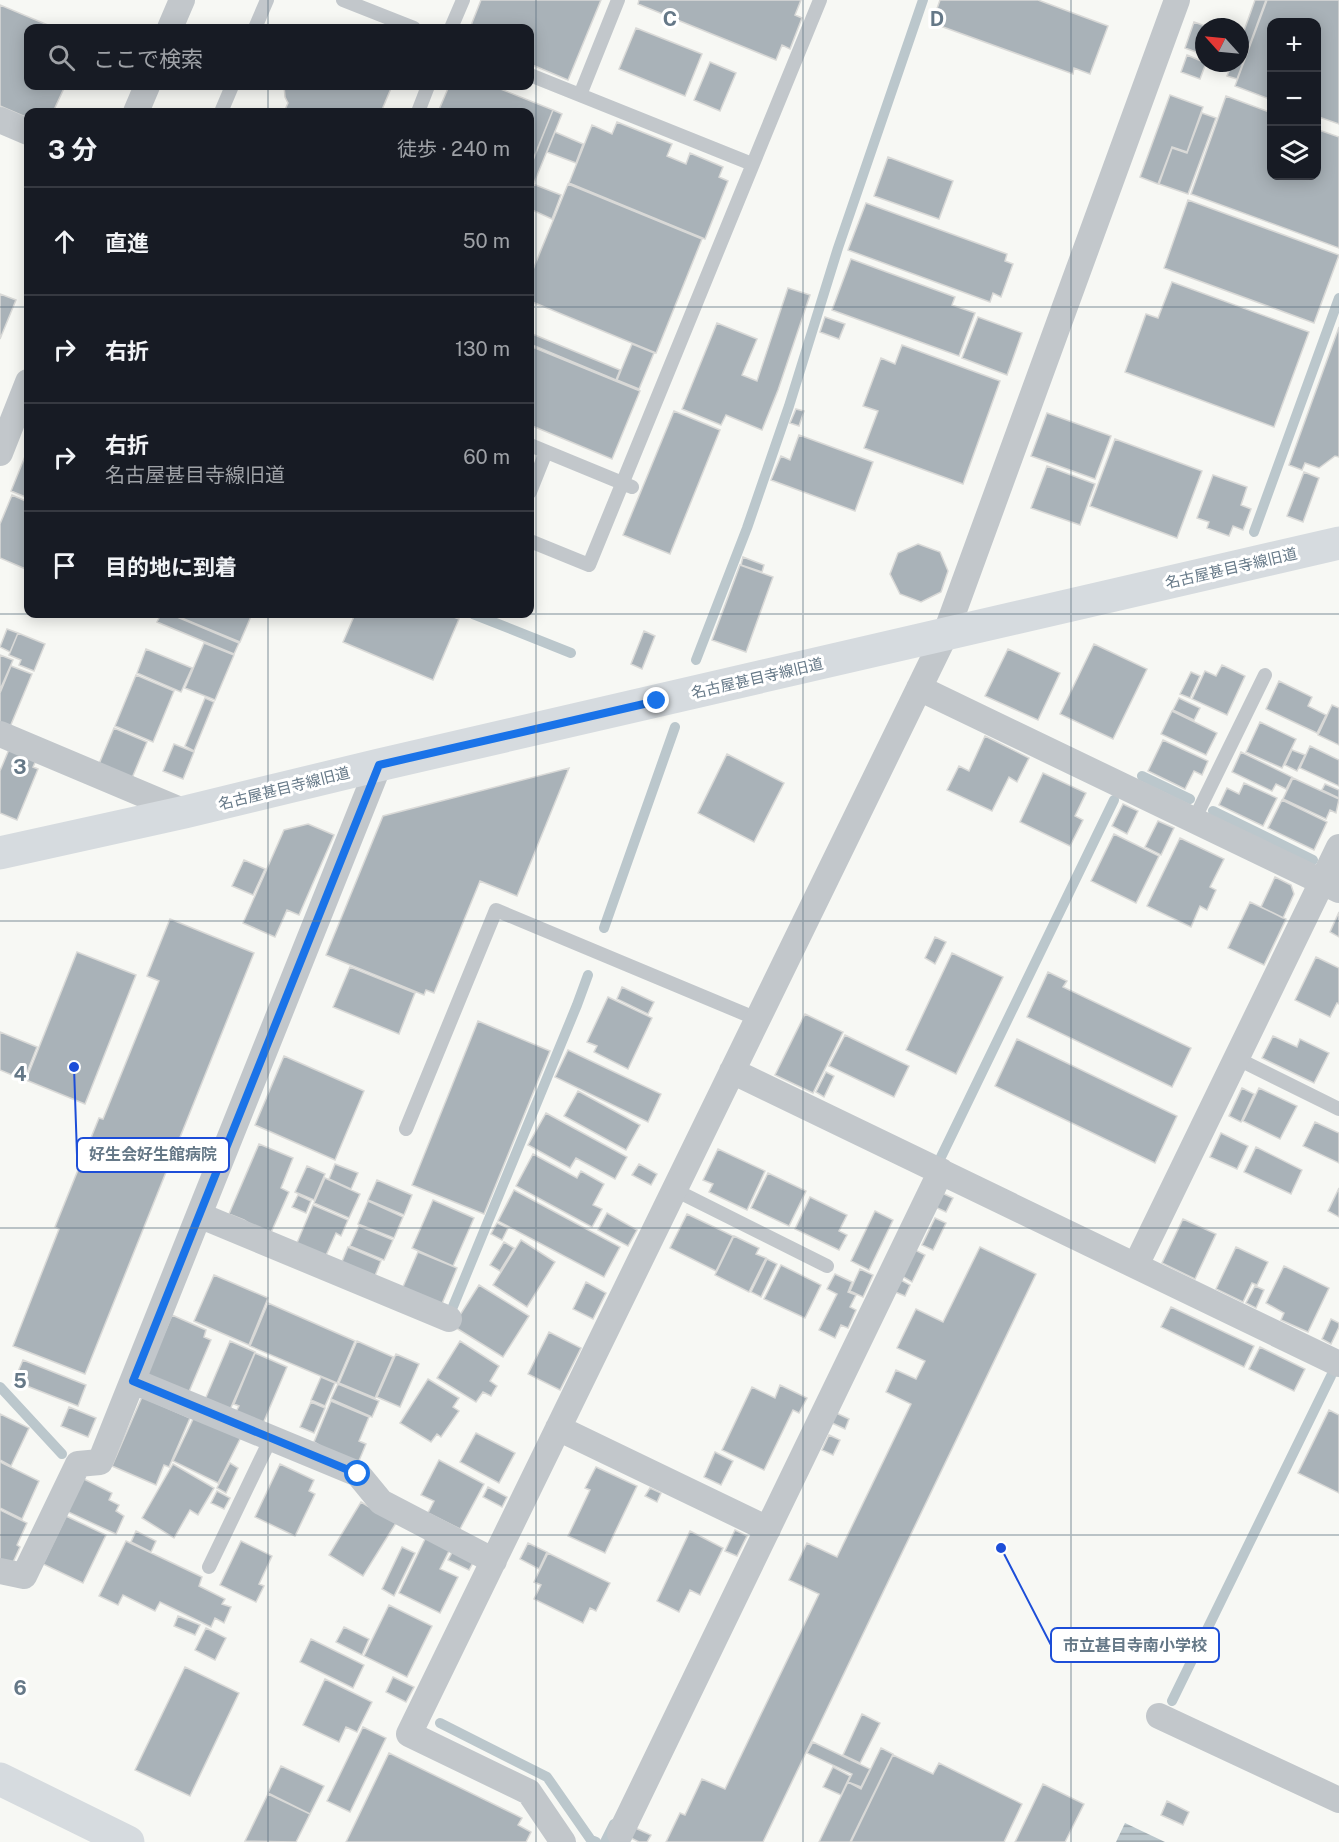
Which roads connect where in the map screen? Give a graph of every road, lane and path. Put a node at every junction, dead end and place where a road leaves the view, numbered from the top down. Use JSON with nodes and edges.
{"nodes":[{"id":1,"x":182,"y":0,"type":"edge"},
{"id":2,"x":267,"y":0,"type":"edge"},
{"id":3,"x":343,"y":0,"type":"edge"},
{"id":4,"x":463,"y":0,"type":"edge"},
{"id":5,"x":618,"y":0,"type":"edge"},
{"id":6,"x":820,"y":0,"type":"edge"},
{"id":7,"x":1177,"y":0,"type":"edge"},
{"id":8,"x":172,"y":24,"type":"edge"},
{"id":9,"x":257,"y":24,"type":"edge"},
{"id":10,"x":404,"y":24,"type":"edge"},
{"id":11,"x":453,"y":24,"type":"edge"},
{"id":12,"x":534,"y":77,"type":"edge"},
{"id":13,"x":145,"y":90,"type":"edge"},
{"id":14,"x":230,"y":90,"type":"edge"},
{"id":15,"x":426,"y":90,"type":"edge"},
{"id":16,"x":579,"y":95,"type":"junction"},
{"id":17,"x":138,"y":108,"type":"edge"},
{"id":18,"x":223,"y":108,"type":"edge"},
{"id":19,"x":420,"y":108,"type":"edge"},
{"id":20,"x":0,"y":120,"type":"edge"},
{"id":21,"x":24,"y":130,"type":"edge"},
{"id":22,"x":752,"y":164,"type":"junction"},
{"id":23,"x":24,"y":392,"type":"edge"},
{"id":24,"x":534,"y":447,"type":"edge"},
{"id":25,"x":546,"y":452,"type":"junction"},
{"id":26,"x":0,"y":453,"type":"edge"},
{"id":27,"x":534,"y":482,"type":"edge"},
{"id":28,"x":627,"y":485,"type":"junction"},
{"id":29,"x":534,"y":543,"type":"edge"},
{"id":30,"x":1339,"y":543,"type":"edge"},
{"id":31,"x":945,"y":635,"type":"junction"},
{"id":32,"x":1265,"y":675,"type":"dead end"},
{"id":33,"x":919,"y":688,"type":"junction"},
{"id":34,"x":0,"y":734,"type":"edge"},
{"id":35,"x":379,"y":765,"type":"junction"},
{"id":36,"x":185,"y":812,"type":"junction"},
{"id":37,"x":1194,"y":820,"type":"junction"},
{"id":38,"x":1339,"y":847,"type":"edge"},
{"id":39,"x":0,"y":854,"type":"edge"},
{"id":40,"x":1331,"y":886,"type":"edge"},
{"id":41,"x":757,"y":1019,"type":"junction"},
{"id":42,"x":1236,"y":1058,"type":"junction"},
{"id":43,"x":732,"y":1071,"type":"junction"},
{"id":44,"x":1339,"y":1109,"type":"edge"},
{"id":45,"x":406,"y":1129,"type":"dead end"},
{"id":46,"x":941,"y":1171,"type":"junction"},
{"id":47,"x":675,"y":1190,"type":"junction"},
{"id":48,"x":199,"y":1215,"type":"junction"},
{"id":49,"x":1136,"y":1265,"type":"junction"},
{"id":50,"x":827,"y":1266,"type":"dead end"},
{"id":51,"x":449,"y":1319,"type":"dead end"},
{"id":52,"x":1339,"y":1364,"type":"edge"},
{"id":53,"x":133,"y":1381,"type":"junction"},
{"id":54,"x":558,"y":1428,"type":"junction"},
{"id":55,"x":272,"y":1438,"type":"junction"},
{"id":56,"x":768,"y":1529,"type":"junction"},
{"id":57,"x":494,"y":1561,"type":"junction"},
{"id":58,"x":209,"y":1567,"type":"dead end"},
{"id":59,"x":0,"y":1571,"type":"edge"},
{"id":60,"x":1159,"y":1716,"type":"dead end"},
{"id":61,"x":0,"y":1779,"type":"edge"},
{"id":62,"x":1339,"y":1800,"type":"edge"},
{"id":63,"x":620,"y":1834,"type":"dead end"},
{"id":64,"x":128,"y":1842,"type":"edge"},
{"id":65,"x":563,"y":1842,"type":"edge"}],
"edges":[{"from":1,"to":8,"type":"street"},
{"from":2,"to":9,"type":"lane"},
{"from":3,"to":10,"type":"lane"},
{"from":4,"to":11,"type":"lane"},
{"from":5,"to":16,"type":"lane"},
{"from":6,"to":22,"type":"lane"},
{"from":7,"to":31,"type":"street"},
{"from":12,"to":16,"type":"lane"},
{"from":13,"to":17,"type":"street"},
{"from":14,"to":18,"type":"lane"},
{"from":15,"to":19,"type":"lane"},
{"from":16,"to":22,"type":"lane"},
{"from":20,"to":21,"type":"street"},
{"from":22,"to":28,"type":"lane"},
{"from":23,"to":26,"type":"street"},
{"from":24,"to":25,"type":"lane"},
{"from":25,"to":27,"type":"lane"},
{"from":25,"to":28,"type":"lane"},
{"from":28,"to":29,"type":"lane"},
{"from":30,"to":31,"type":"street","name":"名古屋甚目寺線旧道"},
{"from":31,"to":33,"type":"street"},
{"from":31,"to":35,"type":"street","name":"名古屋甚目寺線旧道"},
{"from":32,"to":37,"type":"lane"},
{"from":33,"to":37,"type":"street"},
{"from":33,"to":41,"type":"street"},
{"from":34,"to":36,"type":"street"},
{"from":35,"to":36,"type":"street","name":"名古屋甚目寺線旧道"},
{"from":35,"to":48,"type":"street"},
{"from":36,"to":39,"type":"street","name":"名古屋甚目寺線旧道"},
{"from":37,"to":40,"type":"street"},
{"from":38,"to":40,"type":"street"},
{"from":40,"to":42,"type":"street"},
{"from":41,"to":43,"type":"street"},
{"from":41,"to":45,"type":"lane"},
{"from":42,"to":44,"type":"lane"},
{"from":42,"to":49,"type":"street"},
{"from":43,"to":46,"type":"street"},
{"from":43,"to":47,"type":"street"},
{"from":46,"to":49,"type":"street"},
{"from":46,"to":56,"type":"street"},
{"from":47,"to":50,"type":"lane"},
{"from":47,"to":54,"type":"street"},
{"from":48,"to":51,"type":"street"},
{"from":48,"to":53,"type":"street"},
{"from":49,"to":52,"type":"street"},
{"from":53,"to":55,"type":"street"},
{"from":53,"to":59,"type":"street"},
{"from":54,"to":56,"type":"street"},
{"from":54,"to":57,"type":"street"},
{"from":55,"to":57,"type":"street"},
{"from":55,"to":58,"type":"lane"},
{"from":56,"to":63,"type":"street"},
{"from":57,"to":65,"type":"street"},
{"from":60,"to":62,"type":"street"},
{"from":61,"to":64,"type":"street"}]}
